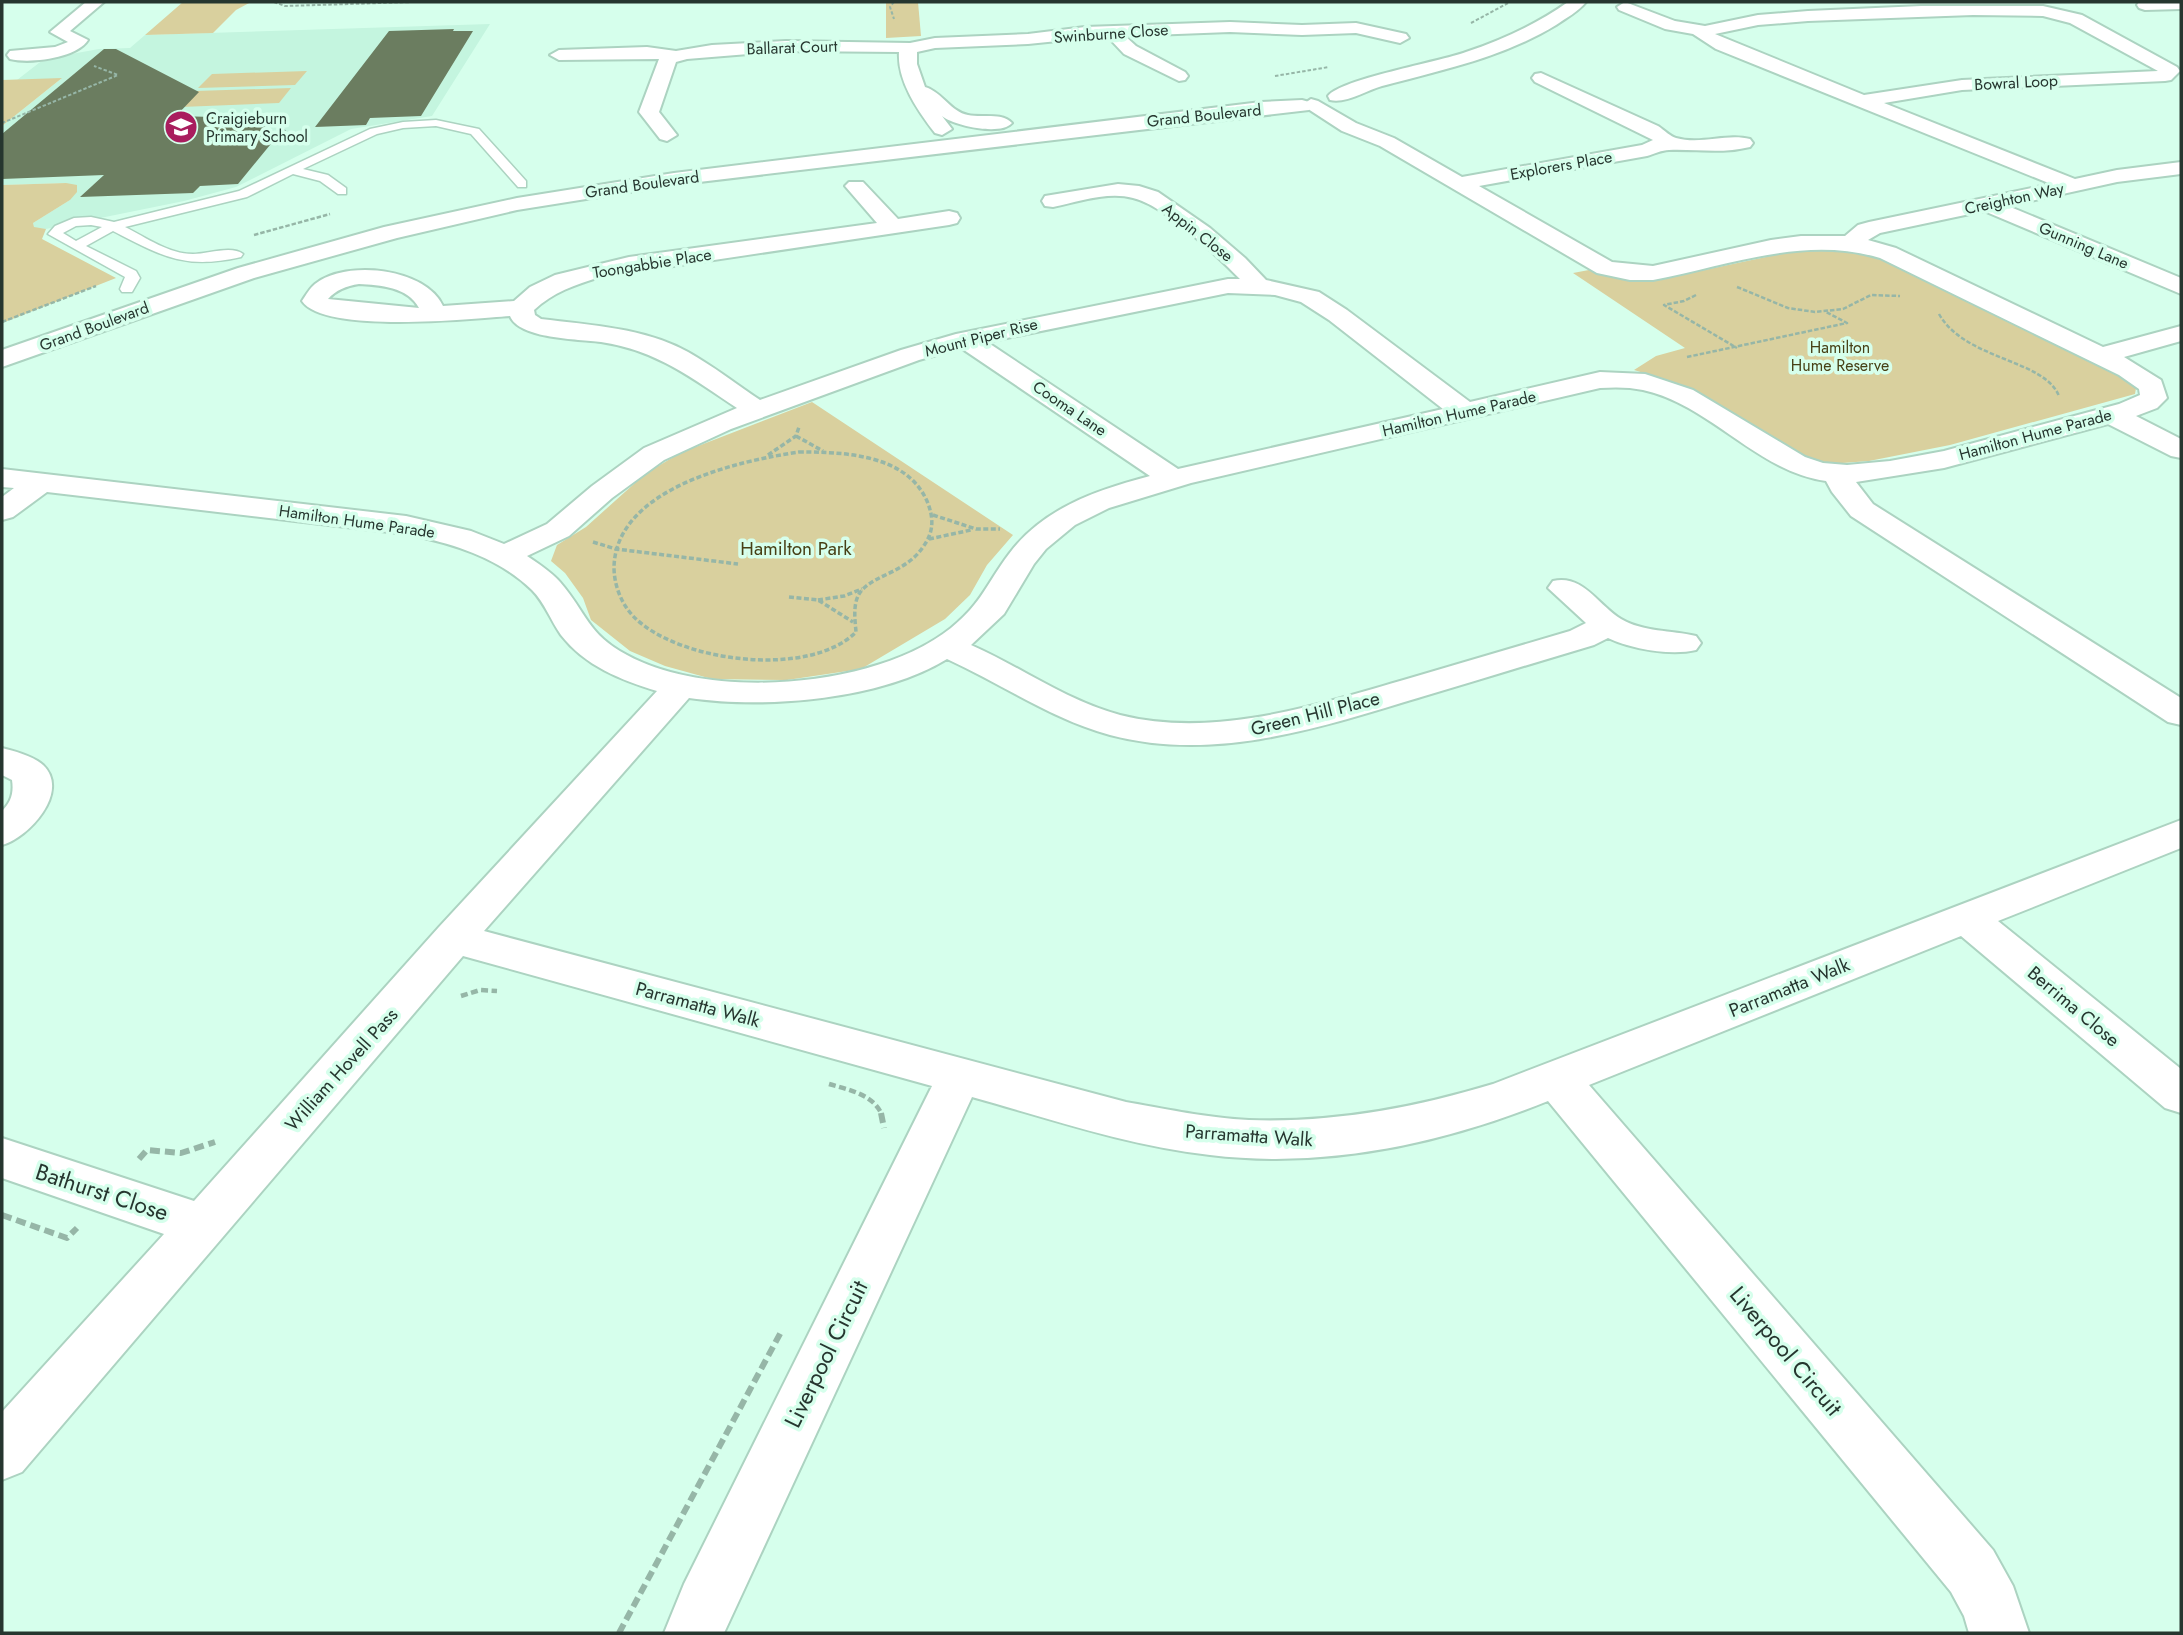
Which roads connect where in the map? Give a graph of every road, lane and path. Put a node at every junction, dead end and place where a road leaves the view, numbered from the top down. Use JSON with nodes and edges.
{"nodes":[{"id":1,"x":96,"y":2,"type":"edge"},
{"id":2,"x":274,"y":2,"type":"edge"},
{"id":3,"x":414,"y":2,"type":"edge"},
{"id":4,"x":1510,"y":2,"type":"edge"},
{"id":5,"x":1578,"y":2,"type":"edge"},
{"id":6,"x":2181,"y":4,"type":"edge"},
{"id":7,"x":2145,"y":5,"type":"dead end"},
{"id":8,"x":1625,"y":7,"type":"dead end"},
{"id":9,"x":2086,"y":8,"type":"dead end"},
{"id":10,"x":2062,"y":14,"type":"junction"},
{"id":11,"x":1342,"y":16,"type":"dead end"},
{"id":12,"x":1469,"y":24,"type":"dead end"},
{"id":13,"x":1356,"y":28,"type":"junction"},
{"id":14,"x":1702,"y":30,"type":"junction"},
{"id":15,"x":1111,"y":31,"type":"junction"},
{"id":16,"x":1401,"y":38,"type":"dead end"},
{"id":17,"x":1443,"y":47,"type":"dead end"},
{"id":18,"x":910,"y":48,"type":"junction"},
{"id":19,"x":57,"y":52,"type":"junction"},
{"id":20,"x":16,"y":55,"type":"dead end"},
{"id":21,"x":559,"y":55,"type":"dead end"},
{"id":22,"x":674,"y":55,"type":"junction"},
{"id":23,"x":2176,"y":73,"type":"edge"},
{"id":24,"x":1179,"y":76,"type":"dead end"},
{"id":25,"x":1541,"y":78,"type":"dead end"},
{"id":26,"x":1266,"y":83,"type":"junction"},
{"id":27,"x":1330,"y":86,"type":"junction"},
{"id":28,"x":918,"y":88,"type":"junction"},
{"id":29,"x":1863,"y":101,"type":"junction"},
{"id":30,"x":1307,"y":106,"type":"junction"},
{"id":31,"x":2,"y":123,"type":"edge"},
{"id":32,"x":942,"y":129,"type":"junction"},
{"id":33,"x":997,"y":131,"type":"junction"},
{"id":34,"x":667,"y":135,"type":"dead end"},
{"id":35,"x":1387,"y":142,"type":"junction"},
{"id":36,"x":1664,"y":143,"type":"junction"},
{"id":37,"x":1743,"y":143,"type":"dead end"},
{"id":38,"x":2181,"y":168,"type":"edge"},
{"id":39,"x":293,"y":170,"type":"junction"},
{"id":40,"x":522,"y":184,"type":"junction"},
{"id":41,"x":1457,"y":184,"type":"junction"},
{"id":42,"x":856,"y":186,"type":"dead end"},
{"id":43,"x":2075,"y":186,"type":"junction"},
{"id":44,"x":342,"y":191,"type":"dead end"},
{"id":45,"x":1053,"y":201,"type":"dead end"},
{"id":46,"x":1986,"y":204,"type":"junction"},
{"id":47,"x":949,"y":218,"type":"dead end"},
{"id":48,"x":113,"y":226,"type":"junction"},
{"id":49,"x":333,"y":226,"type":"dead end"},
{"id":50,"x":893,"y":227,"type":"junction"},
{"id":51,"x":1852,"y":242,"type":"junction"},
{"id":52,"x":76,"y":246,"type":"junction"},
{"id":53,"x":260,"y":247,"type":"dead end"},
{"id":54,"x":236,"y":254,"type":"junction"},
{"id":55,"x":1712,"y":262,"type":"junction"},
{"id":56,"x":1258,"y":286,"type":"junction"},
{"id":57,"x":1728,"y":287,"type":"dead end"},
{"id":58,"x":1737,"y":287,"type":"junction"},
{"id":59,"x":2181,"y":287,"type":"edge"},
{"id":60,"x":127,"y":289,"type":"junction"},
{"id":61,"x":1701,"y":291,"type":"dead end"},
{"id":62,"x":1902,"y":296,"type":"dead end"},
{"id":63,"x":101,"y":299,"type":"dead end"},
{"id":64,"x":521,"y":308,"type":"junction"},
{"id":65,"x":1825,"y":311,"type":"junction"},
{"id":66,"x":1936,"y":311,"type":"dead end"},
{"id":67,"x":434,"y":315,"type":"dead end"},
{"id":68,"x":26,"y":328,"type":"dead end"},
{"id":69,"x":2181,"y":333,"type":"edge"},
{"id":70,"x":2,"y":338,"type":"edge"},
{"id":71,"x":965,"y":339,"type":"junction"},
{"id":72,"x":1737,"y":348,"type":"junction"},
{"id":73,"x":2101,"y":356,"type":"junction"},
{"id":74,"x":1687,"y":357,"type":"dead end"},
{"id":75,"x":2,"y":359,"type":"edge"},
{"id":76,"x":759,"y":411,"type":"junction"},
{"id":77,"x":1465,"y":412,"type":"junction"},
{"id":78,"x":2110,"y":414,"type":"junction"},
{"id":79,"x":2059,"y":428,"type":"junction"},
{"id":80,"x":796,"y":436,"type":"dead end"},
{"id":81,"x":2181,"y":450,"type":"edge"},
{"id":82,"x":824,"y":452,"type":"junction"},
{"id":83,"x":1839,"y":473,"type":"junction"},
{"id":84,"x":15,"y":478,"type":"edge"},
{"id":85,"x":1174,"y":479,"type":"junction"},
{"id":86,"x":2,"y":512,"type":"edge"},
{"id":87,"x":976,"y":529,"type":"dead end"},
{"id":88,"x":558,"y":530,"type":"junction"},
{"id":89,"x":929,"y":538,"type":"junction"},
{"id":90,"x":616,"y":549,"type":"junction"},
{"id":91,"x":505,"y":555,"type":"junction"},
{"id":92,"x":738,"y":564,"type":"dead end"},
{"id":93,"x":1564,"y":588,"type":"dead end"},
{"id":94,"x":863,"y":589,"type":"junction"},
{"id":95,"x":789,"y":597,"type":"dead end"},
{"id":96,"x":818,"y":600,"type":"junction"},
{"id":97,"x":853,"y":622,"type":"junction"},
{"id":98,"x":1608,"y":625,"type":"junction"},
{"id":99,"x":1684,"y":643,"type":"dead end"},
{"id":100,"x":946,"y":646,"type":"junction"},
{"id":101,"x":680,"y":687,"type":"junction"},
{"id":102,"x":2181,"y":714,"type":"edge"},
{"id":103,"x":2,"y":760,"type":"edge"},
{"id":104,"x":2,"y":832,"type":"edge"},
{"id":105,"x":2181,"y":833,"type":"edge"},
{"id":106,"x":1966,"y":917,"type":"junction"},
{"id":107,"x":454,"y":938,"type":"junction"},
{"id":108,"x":508,"y":994,"type":"dead end"},
{"id":109,"x":400,"y":1003,"type":"junction"},
{"id":110,"x":960,"y":1075,"type":"junction"},
{"id":111,"x":1557,"y":1079,"type":"junction"},
{"id":112,"x":820,"y":1082,"type":"dead end"},
{"id":113,"x":2181,"y":1095,"type":"edge"},
{"id":114,"x":883,"y":1136,"type":"dead end"},
{"id":115,"x":223,"y":1137,"type":"dead end"},
{"id":116,"x":2,"y":1158,"type":"edge"},
{"id":117,"x":108,"y":1194,"type":"junction"},
{"id":118,"x":2,"y":1215,"type":"edge"},
{"id":119,"x":202,"y":1225,"type":"junction"},
{"id":120,"x":781,"y":1331,"type":"dead end"},
{"id":121,"x":2,"y":1452,"type":"edge"},
{"id":122,"x":619,"y":1633,"type":"edge"},
{"id":123,"x":694,"y":1633,"type":"edge"},
{"id":124,"x":1999,"y":1633,"type":"edge"}],
"edges":[{"from":1,"to":19,"type":"street"},
{"from":2,"to":3,"type":"path"},
{"from":4,"to":12,"type":"path"},
{"from":5,"to":27,"type":"street"},
{"from":6,"to":7,"type":"street"},
{"from":8,"to":14,"type":"street","name":"Bowral Loop"},
{"from":9,"to":10,"type":"street","name":"Bowral Loop"},
{"from":10,"to":14,"type":"street","name":"Bowral Loop"},
{"from":10,"to":23,"type":"street","name":"Bowral Loop"},
{"from":11,"to":13,"type":"street","name":"Swinburne Close"},
{"from":13,"to":15,"type":"street","name":"Swinburne Close"},
{"from":13,"to":16,"type":"street","name":"Swinburne Close"},
{"from":14,"to":29,"type":"street","name":"Bowral Loop"},
{"from":15,"to":18,"type":"street","name":"Swinburne Close"},
{"from":15,"to":24,"type":"street"},
{"from":17,"to":27,"type":"street"},
{"from":18,"to":22,"type":"street","name":"Ballarat Court"},
{"from":18,"to":28,"type":"street"},
{"from":19,"to":20,"type":"street"},
{"from":19,"to":31,"type":"path"},
{"from":21,"to":22,"type":"street","name":"Ballarat Court"},
{"from":22,"to":34,"type":"street"},
{"from":23,"to":29,"type":"street","name":"Bowral Loop"},
{"from":25,"to":36,"type":"street"},
{"from":26,"to":27,"type":"path"},
{"from":26,"to":30,"type":"street"},
{"from":26,"to":33,"type":"street","name":"Grand Boulevard"},
{"from":27,"to":30,"type":"street"},
{"from":27,"to":35,"type":"street","name":"Hamilton Hume Parade"},
{"from":28,"to":32,"type":"street"},
{"from":28,"to":33,"type":"street"},
{"from":29,"to":43,"type":"street","name":"Bowral Loop"},
{"from":30,"to":33,"type":"street","name":"Grand Boulevard"},
{"from":30,"to":35,"type":"street","name":"Hamilton Hume Parade"},
{"from":32,"to":33,"type":"street","name":"Grand Boulevard"},
{"from":32,"to":40,"type":"street","name":"Grand Boulevard"},
{"from":33,"to":75,"type":"street","name":"Grand Boulevard"},
{"from":35,"to":41,"type":"street","name":"Hamilton Hume Parade"},
{"from":36,"to":37,"type":"street","name":"Explorers Place"},
{"from":36,"to":41,"type":"street","name":"Explorers Place"},
{"from":38,"to":43,"type":"street","name":"Creighton Way"},
{"from":39,"to":40,"type":"lane"},
{"from":39,"to":44,"type":"lane"},
{"from":39,"to":48,"type":"lane"},
{"from":40,"to":49,"type":"street","name":"Grand Boulevard"},
{"from":41,"to":55,"type":"street","name":"Hamilton Hume Parade"},
{"from":42,"to":50,"type":"street"},
{"from":43,"to":46,"type":"street","name":"Creighton Way"},
{"from":45,"to":56,"type":"street","name":"Appin Close"},
{"from":46,"to":51,"type":"street","name":"Creighton Way"},
{"from":46,"to":59,"type":"street","name":"Gunning Lane"},
{"from":47,"to":50,"type":"street","name":"Toongabbie Place"},
{"from":48,"to":52,"type":"lane"},
{"from":48,"to":52,"type":"lane"},
{"from":48,"to":54,"type":"lane"},
{"from":50,"to":64,"type":"street","name":"Toongabbie Place"},
{"from":51,"to":55,"type":"street","name":"Hamilton Hume Parade"},
{"from":51,"to":73,"type":"street","name":"Hamilton Hume Parade"},
{"from":52,"to":60,"type":"lane"},
{"from":53,"to":54,"type":"street","name":"Grand Boulevard"},
{"from":54,"to":60,"type":"street","name":"Grand Boulevard"},
{"from":55,"to":58,"type":"path"},
{"from":56,"to":71,"type":"street","name":"Mount Piper Rise"},
{"from":56,"to":77,"type":"street","name":"Mount Piper Rise"},
{"from":57,"to":58,"type":"path"},
{"from":58,"to":65,"type":"path"},
{"from":60,"to":63,"type":"street","name":"Grand Boulevard"},
{"from":61,"to":72,"type":"path"},
{"from":62,"to":65,"type":"path"},
{"from":64,"to":67,"type":"street"},
{"from":64,"to":76,"type":"street"},
{"from":65,"to":72,"type":"path"},
{"from":66,"to":79,"type":"path"},
{"from":68,"to":70,"type":"street","name":"Grand Boulevard"},
{"from":69,"to":73,"type":"street"},
{"from":71,"to":76,"type":"street","name":"Mount Piper Rise"},
{"from":71,"to":85,"type":"street","name":"Cooma Lane"},
{"from":72,"to":74,"type":"path"},
{"from":73,"to":78,"type":"street","name":"Hamilton Hume Parade"},
{"from":76,"to":88,"type":"street","name":"Mount Piper Rise"},
{"from":77,"to":83,"type":"street","name":"Hamilton Hume Parade"},
{"from":77,"to":85,"type":"street","name":"Hamilton Hume Parade"},
{"from":78,"to":79,"type":"street","name":"Hamilton Hume Parade"},
{"from":78,"to":81,"type":"street"},
{"from":79,"to":83,"type":"street","name":"Hamilton Hume Parade"},
{"from":80,"to":82,"type":"path"},
{"from":82,"to":89,"type":"path"},
{"from":82,"to":90,"type":"path"},
{"from":83,"to":102,"type":"street"},
{"from":84,"to":86,"type":"street"},
{"from":84,"to":91,"type":"street","name":"Hamilton Hume Parade"},
{"from":85,"to":100,"type":"street","name":"Hamilton Hume Parade"},
{"from":87,"to":89,"type":"path"},
{"from":88,"to":90,"type":"path"},
{"from":88,"to":91,"type":"street","name":"Mount Piper Rise"},
{"from":89,"to":94,"type":"path"},
{"from":90,"to":92,"type":"path"},
{"from":90,"to":97,"type":"path"},
{"from":91,"to":101,"type":"street","name":"Hamilton Hume Parade"},
{"from":93,"to":98,"type":"street"},
{"from":94,"to":96,"type":"path"},
{"from":94,"to":97,"type":"path"},
{"from":95,"to":96,"type":"path"},
{"from":96,"to":97,"type":"path"},
{"from":98,"to":99,"type":"street"},
{"from":98,"to":100,"type":"street","name":"Green Hill Place"},
{"from":100,"to":101,"type":"street","name":"Hamilton Hume Parade"},
{"from":101,"to":107,"type":"street","name":"William Hovell Pass"},
{"from":103,"to":104,"type":"street"},
{"from":105,"to":106,"type":"street","name":"Parramatta Walk"},
{"from":106,"to":111,"type":"street","name":"Parramatta Walk"},
{"from":106,"to":113,"type":"street","name":"Berrima Close"},
{"from":107,"to":109,"type":"street","name":"William Hovell Pass"},
{"from":107,"to":110,"type":"street","name":"Parramatta Walk"},
{"from":108,"to":109,"type":"path"},
{"from":109,"to":119,"type":"street","name":"William Hovell Pass"},
{"from":110,"to":111,"type":"street","name":"Parramatta Walk"},
{"from":110,"to":123,"type":"street","name":"Liverpool Circuit"},
{"from":111,"to":124,"type":"street","name":"Liverpool Circuit"},
{"from":112,"to":114,"type":"path"},
{"from":115,"to":117,"type":"path"},
{"from":116,"to":117,"type":"street","name":"Bathurst Close"},
{"from":117,"to":118,"type":"path"},
{"from":117,"to":119,"type":"street","name":"Bathurst Close"},
{"from":119,"to":121,"type":"street","name":"William Hovell Pass"},
{"from":120,"to":122,"type":"path"}]}
